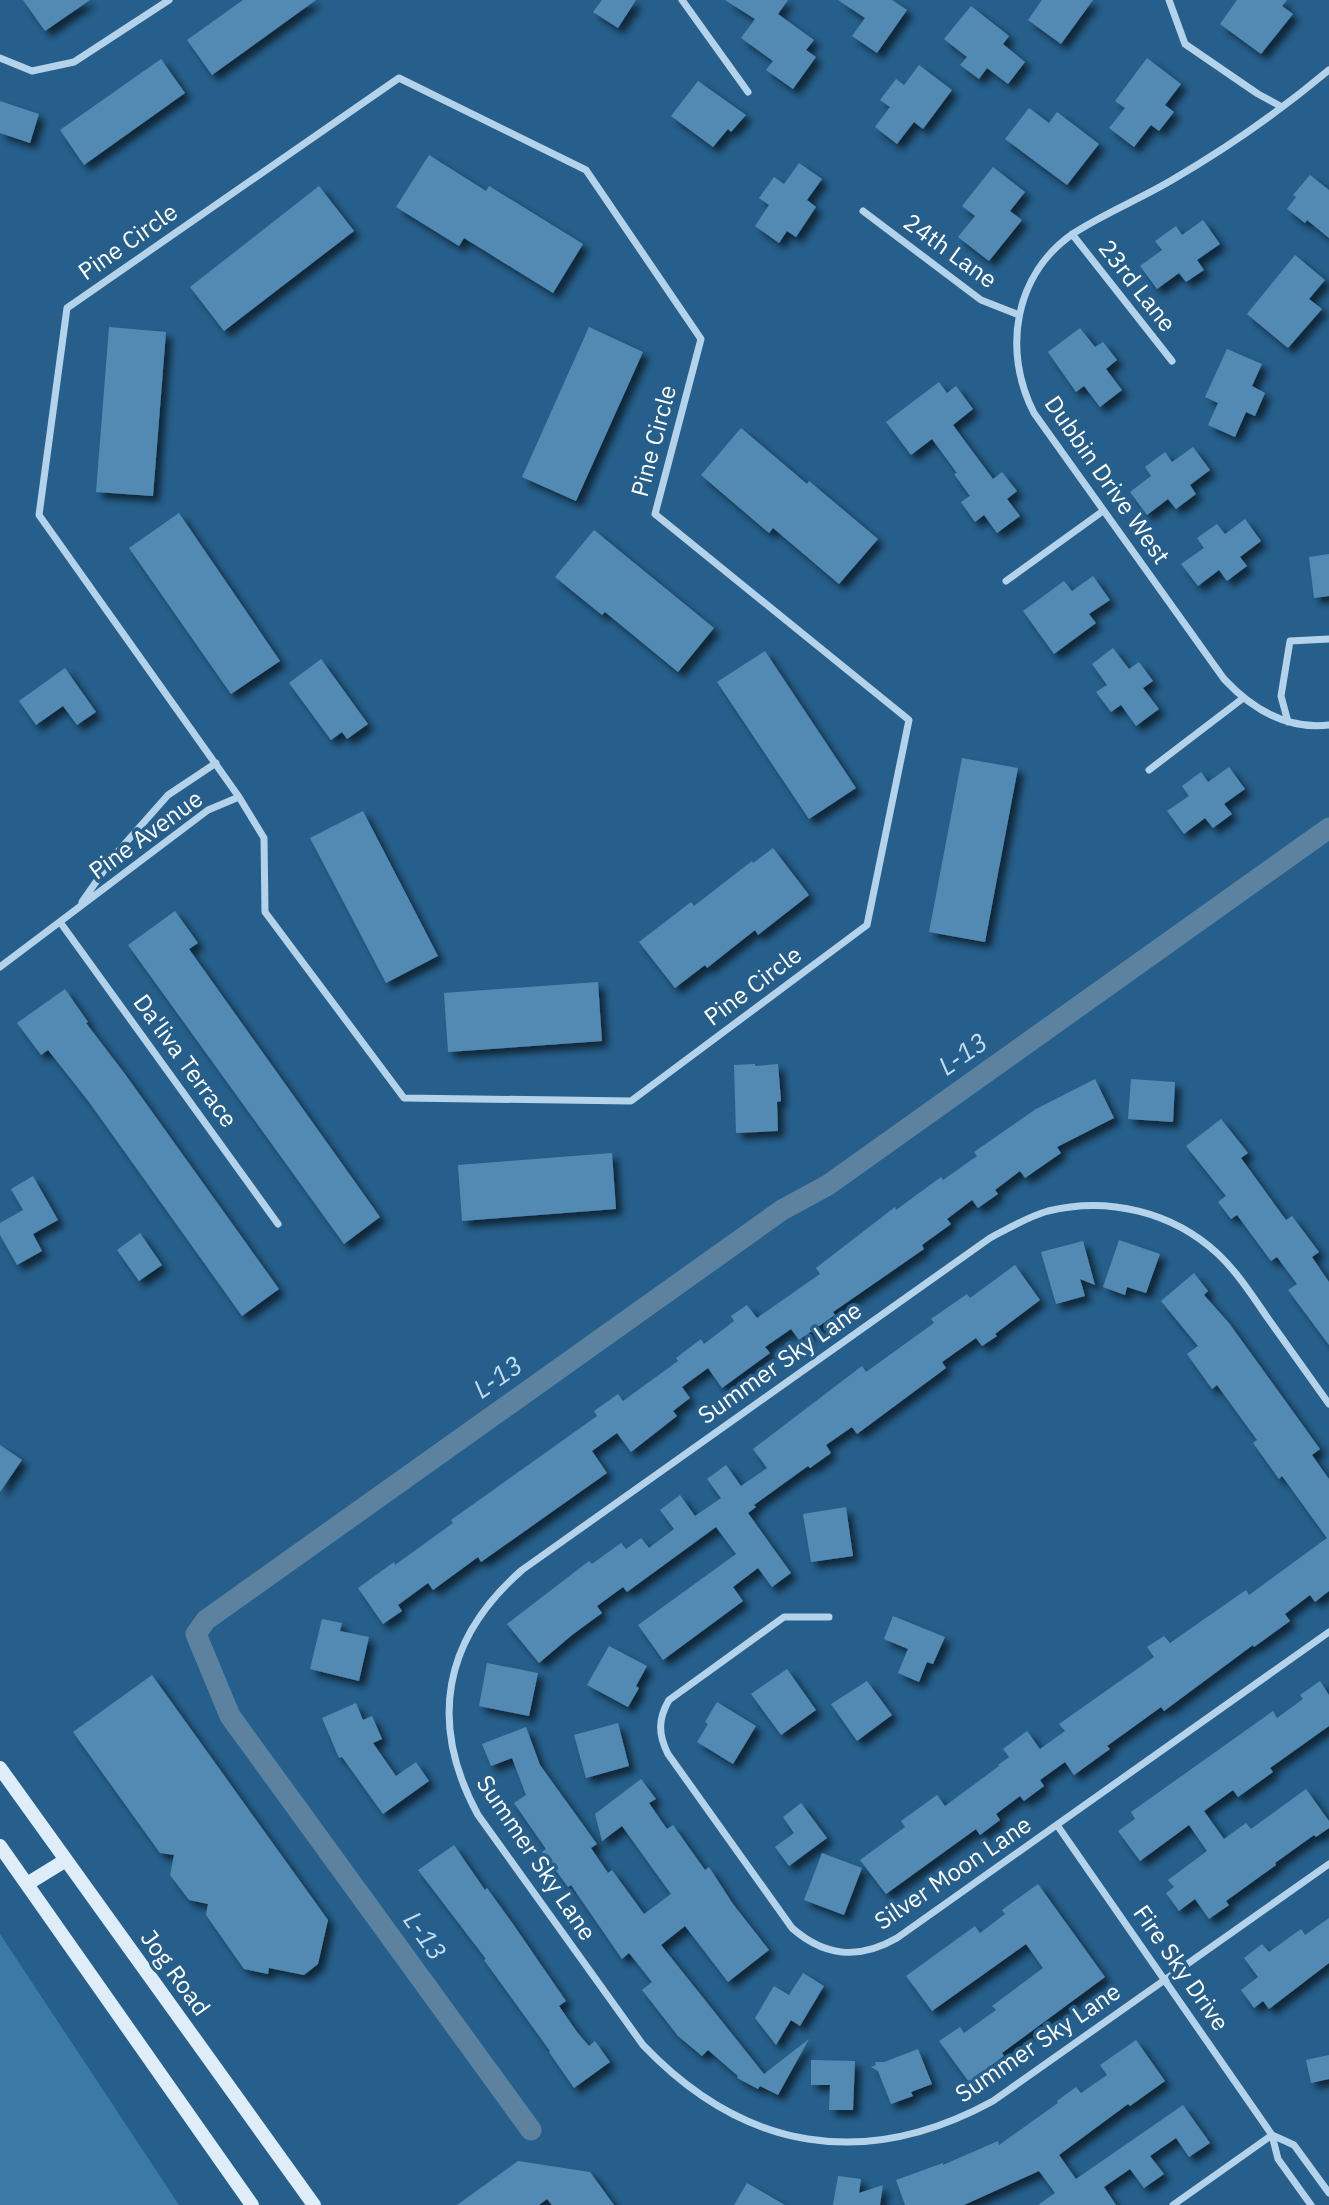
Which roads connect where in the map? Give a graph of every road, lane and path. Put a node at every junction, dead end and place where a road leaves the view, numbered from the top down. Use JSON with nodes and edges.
{"nodes":[{"id":1,"x":169,"y":0,"type":"edge"},
{"id":2,"x":682,"y":0,"type":"edge"},
{"id":3,"x":1169,"y":0,"type":"edge"},
{"id":4,"x":0,"y":58,"type":"edge"},
{"id":5,"x":1329,"y":70,"type":"edge"},
{"id":6,"x":748,"y":92,"type":"dead end"},
{"id":7,"x":1282,"y":107,"type":"junction"},
{"id":8,"x":863,"y":211,"type":"dead end"},
{"id":9,"x":1072,"y":234,"type":"junction"},
{"id":10,"x":1019,"y":316,"type":"junction"},
{"id":11,"x":1172,"y":360,"type":"dead end"},
{"id":12,"x":1103,"y":511,"type":"junction"},
{"id":13,"x":1006,"y":581,"type":"dead end"},
{"id":14,"x":1329,"y":639,"type":"edge"},
{"id":15,"x":1242,"y":699,"type":"junction"},
{"id":16,"x":1288,"y":722,"type":"junction"},
{"id":17,"x":1329,"y":724,"type":"edge"},
{"id":18,"x":216,"y":763,"type":"junction"},
{"id":19,"x":1149,"y":770,"type":"dead end"},
{"id":20,"x":239,"y":797,"type":"junction"},
{"id":21,"x":78,"y":908,"type":"junction"},
{"id":22,"x":60,"y":922,"type":"junction"},
{"id":23,"x":0,"y":967,"type":"edge"},
{"id":24,"x":278,"y":1224,"type":"dead end"},
{"id":25,"x":1329,"y":1404,"type":"edge"},
{"id":26,"x":829,"y":1617,"type":"dead end"},
{"id":27,"x":1329,"y":1632,"type":"edge"},
{"id":28,"x":0,"y":1768,"type":"edge"},
{"id":29,"x":1057,"y":1825,"type":"junction"},
{"id":30,"x":0,"y":1846,"type":"edge"},
{"id":31,"x":66,"y":1860,"type":"junction"},
{"id":32,"x":1329,"y":1864,"type":"edge"},
{"id":33,"x":27,"y":1884,"type":"junction"},
{"id":34,"x":1166,"y":1980,"type":"junction"},
{"id":35,"x":1272,"y":2135,"type":"junction"},
{"id":36,"x":1329,"y":2193,"type":"edge"},
{"id":37,"x":252,"y":2205,"type":"edge"},
{"id":38,"x":314,"y":2205,"type":"edge"},
{"id":39,"x":1173,"y":2205,"type":"edge"},
{"id":40,"x":1311,"y":2205,"type":"edge"}],
"edges":[{"from":1,"to":4,"type":"street"},
{"from":2,"to":6,"type":"street"},
{"from":3,"to":7,"type":"street"},
{"from":5,"to":7,"type":"street","name":"Dubbin Drive West"},
{"from":7,"to":9,"type":"street","name":"Dubbin Drive West"},
{"from":8,"to":10,"type":"street","name":"24th Lane"},
{"from":9,"to":10,"type":"street","name":"Dubbin Drive West"},
{"from":9,"to":11,"type":"street","name":"23rd Lane"},
{"from":10,"to":12,"type":"street","name":"Dubbin Drive West"},
{"from":12,"to":13,"type":"street"},
{"from":12,"to":15,"type":"street","name":"Dubbin Drive West"},
{"from":14,"to":16,"type":"street"},
{"from":15,"to":16,"type":"street","name":"Dubbin Drive West"},
{"from":15,"to":19,"type":"street"},
{"from":16,"to":17,"type":"street","name":"Dubbin Drive West"},
{"from":18,"to":20,"type":"street","name":"Pine Circle"},
{"from":18,"to":20,"type":"street","name":"Pine Circle"},
{"from":18,"to":21,"type":"street","name":"Pine Avenue"},
{"from":20,"to":21,"type":"street","name":"Pine Avenue"},
{"from":21,"to":22,"type":"street","name":"Pine Avenue"},
{"from":22,"to":23,"type":"street","name":"Pine Avenue"},
{"from":22,"to":24,"type":"street","name":"Da'liva Terrace"},
{"from":25,"to":34,"type":"street","name":"Summer Sky Lane"},
{"from":26,"to":29,"type":"street","name":"Silver Moon Lane"},
{"from":27,"to":29,"type":"street","name":"Silver Moon Lane"},
{"from":28,"to":31,"type":"main road","name":"Jog Road"},
{"from":29,"to":34,"type":"street","name":"Fire Sky Drive"},
{"from":30,"to":33,"type":"main road"},
{"from":31,"to":33,"type":"main road"},
{"from":31,"to":38,"type":"main road","name":"Jog Road"},
{"from":32,"to":34,"type":"street","name":"Summer Sky Lane"},
{"from":33,"to":37,"type":"main road"},
{"from":34,"to":35,"type":"street","name":"Fire Sky Drive"},
{"from":35,"to":36,"type":"street","name":"Fire Sky Drive"},
{"from":35,"to":39,"type":"street"},
{"from":35,"to":40,"type":"street","name":"Fire Sky Drive"}]}
